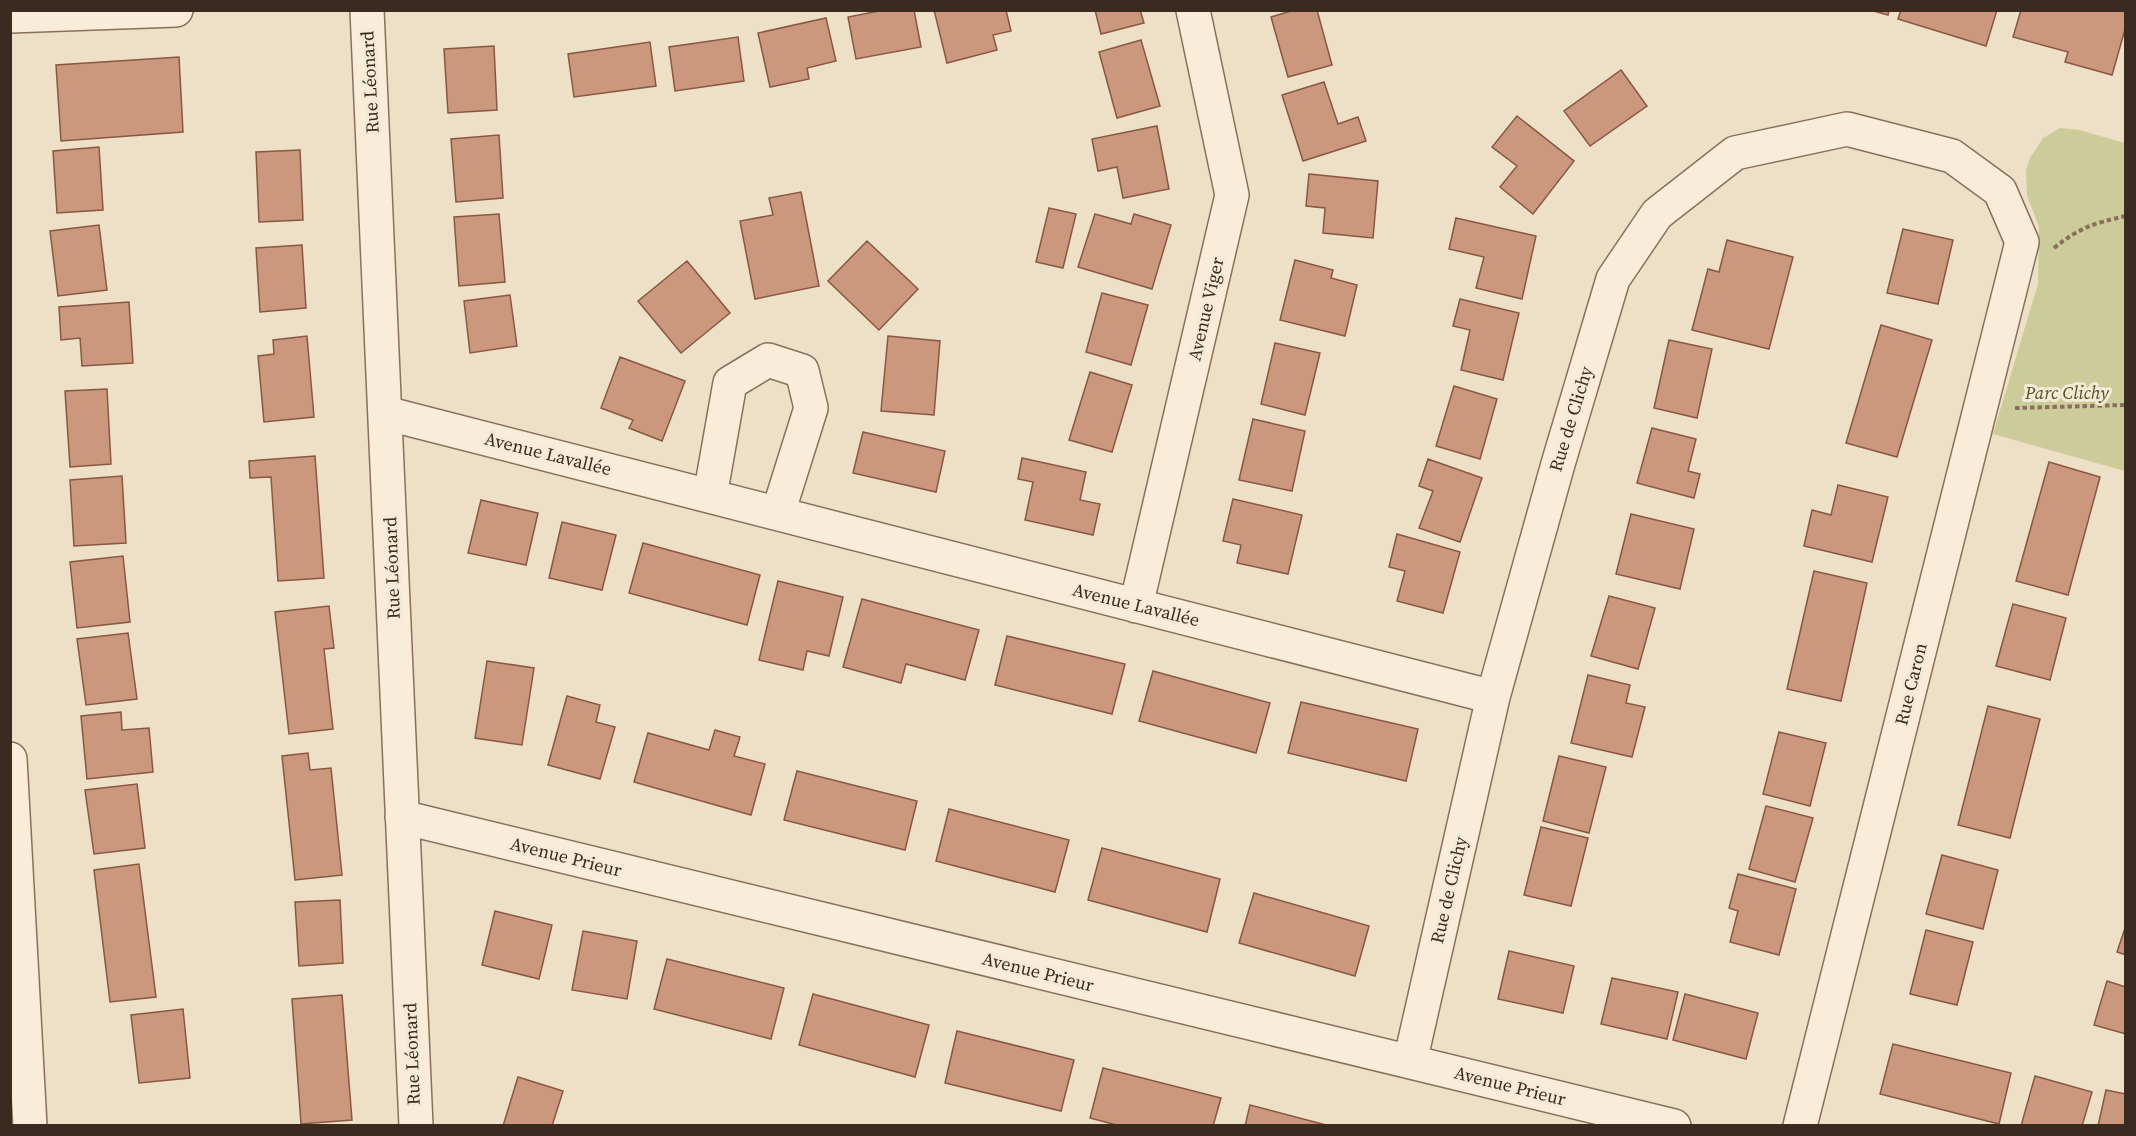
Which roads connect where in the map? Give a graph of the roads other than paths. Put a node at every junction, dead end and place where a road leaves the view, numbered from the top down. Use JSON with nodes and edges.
{"nodes":[{"id":1,"x":176,"y":10,"type":"edge"},
{"id":2,"x":367,"y":10,"type":"edge"},
{"id":3,"x":1193,"y":10,"type":"edge"},
{"id":4,"x":10,"y":16,"type":"edge"},
{"id":5,"x":2022,"y":242,"type":"joint"},
{"id":6,"x":385,"y":413,"type":"junction"},
{"id":7,"x":710,"y":496,"type":"junction"},
{"id":8,"x":778,"y":513,"type":"junction"},
{"id":9,"x":1136,"y":606,"type":"junction"},
{"id":10,"x":1493,"y":697,"type":"junction"},
{"id":11,"x":10,"y":759,"type":"edge"},
{"id":12,"x":402,"y":817,"type":"junction"},
{"id":13,"x":1410,"y":1062,"type":"junction"},
{"id":14,"x":30,"y":1125,"type":"edge"},
{"id":15,"x":416,"y":1125,"type":"edge"},
{"id":16,"x":1674,"y":1125,"type":"edge"},
{"id":17,"x":1800,"y":1125,"type":"edge"}],
"edges":[{"from":1,"to":4,"type":"street"},
{"from":2,"to":6,"type":"street","name":"Rue Léonard"},
{"from":3,"to":9,"type":"street","name":"Avenue Viger"},
{"from":5,"to":10,"type":"street","name":"Rue de Clichy"},
{"from":5,"to":17,"type":"street","name":"Rue Caron"},
{"from":6,"to":7,"type":"street","name":"Avenue Lavallée"},
{"from":6,"to":12,"type":"street","name":"Rue Léonard"},
{"from":7,"to":8,"type":"street","name":"Avenue Lavallée"},
{"from":7,"to":8,"type":"street"},
{"from":8,"to":9,"type":"street","name":"Avenue Lavallée"},
{"from":9,"to":10,"type":"street","name":"Avenue Lavallée"},
{"from":10,"to":13,"type":"street","name":"Rue de Clichy"},
{"from":11,"to":14,"type":"street"},
{"from":12,"to":13,"type":"street","name":"Avenue Prieur"},
{"from":12,"to":15,"type":"street","name":"Rue Léonard"},
{"from":13,"to":16,"type":"street","name":"Avenue Prieur"}]}
